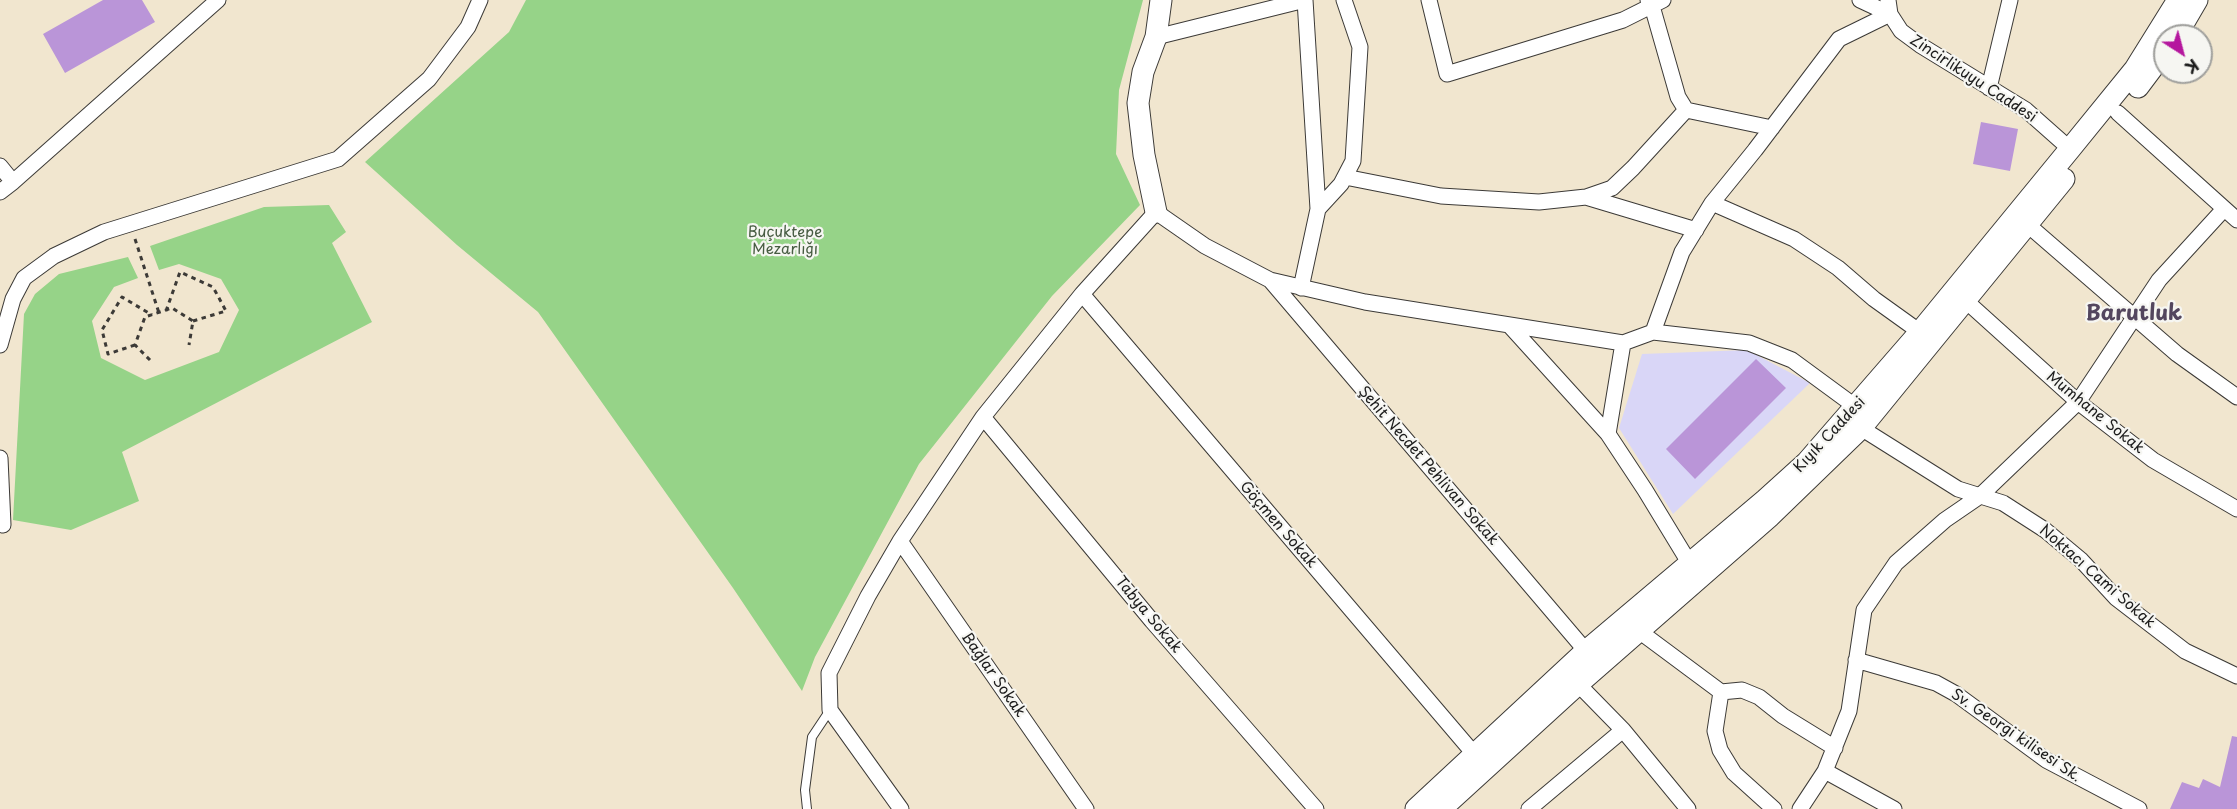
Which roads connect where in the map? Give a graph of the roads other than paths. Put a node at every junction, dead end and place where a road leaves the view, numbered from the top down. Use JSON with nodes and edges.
{"nodes":[{"id":1,"x":218,"y":0,"type":"edge"},
{"id":2,"x":480,"y":0,"type":"edge"},
{"id":3,"x":1161,"y":0,"type":"edge"},
{"id":4,"x":1305,"y":0,"type":"edge"},
{"id":5,"x":1344,"y":0,"type":"edge"},
{"id":6,"x":1429,"y":0,"type":"edge"},
{"id":7,"x":1860,"y":0,"type":"edge"},
{"id":8,"x":2010,"y":0,"type":"edge"},
{"id":9,"x":2178,"y":0,"type":"edge"},
{"id":10,"x":2197,"y":0,"type":"edge"},
{"id":11,"x":1654,"y":2,"type":"edge"},
{"id":12,"x":1889,"y":7,"type":"edge"},
{"id":13,"x":2183,"y":24,"type":"edge"},
{"id":14,"x":1156,"y":37,"type":"junction"},
{"id":15,"x":2153,"y":67,"type":"edge"},
{"id":16,"x":1989,"y":88,"type":"junction"},
{"id":17,"x":1686,"y":110,"type":"junction"},
{"id":18,"x":2118,"y":113,"type":"junction"},
{"id":19,"x":1772,"y":128,"type":"junction"},
{"id":20,"x":2070,"y":149,"type":"junction"},
{"id":21,"x":0,"y":166,"type":"edge"},
{"id":22,"x":1345,"y":177,"type":"junction"},
{"id":23,"x":13,"y":182,"type":"junction"},
{"id":24,"x":0,"y":192,"type":"edge"},
{"id":25,"x":1586,"y":197,"type":"junction"},
{"id":26,"x":1712,"y":203,"type":"junction"},
{"id":27,"x":1318,"y":209,"type":"junction"},
{"id":28,"x":2224,"y":209,"type":"junction"},
{"id":29,"x":1156,"y":212,"type":"junction"},
{"id":30,"x":2237,"y":220,"type":"edge"},
{"id":31,"x":2028,"y":225,"type":"junction"},
{"id":32,"x":1696,"y":230,"type":"junction"},
{"id":33,"x":1270,"y":280,"type":"junction"},
{"id":34,"x":1301,"y":288,"type":"junction"},
{"id":35,"x":1082,"y":294,"type":"junction"},
{"id":36,"x":1966,"y":301,"type":"junction"},
{"id":37,"x":2134,"y":317,"type":"junction"},
{"id":38,"x":1510,"y":326,"type":"junction"},
{"id":39,"x":1653,"y":332,"type":"junction"},
{"id":40,"x":1920,"y":332,"type":"junction"},
{"id":41,"x":1623,"y":343,"type":"junction"},
{"id":42,"x":0,"y":345,"type":"edge"},
{"id":43,"x":2237,"y":397,"type":"edge"},
{"id":44,"x":2078,"y":402,"type":"junction"},
{"id":45,"x":983,"y":417,"type":"junction"},
{"id":46,"x":1862,"y":418,"type":"junction"},
{"id":47,"x":1608,"y":434,"type":"junction"},
{"id":48,"x":0,"y":458,"type":"edge"},
{"id":49,"x":1980,"y":496,"type":"junction"},
{"id":50,"x":2237,"y":509,"type":"edge"},
{"id":51,"x":3,"y":525,"type":"dead end"},
{"id":52,"x":900,"y":540,"type":"junction"},
{"id":53,"x":1690,"y":564,"type":"junction"},
{"id":54,"x":1639,"y":631,"type":"junction"},
{"id":55,"x":1593,"y":658,"type":"junction"},
{"id":56,"x":1856,"y":660,"type":"junction"},
{"id":57,"x":2237,"y":676,"type":"edge"},
{"id":58,"x":1578,"y":684,"type":"junction"},
{"id":59,"x":1721,"y":692,"type":"junction"},
{"id":60,"x":831,"y":710,"type":"junction"},
{"id":61,"x":1623,"y":730,"type":"junction"},
{"id":62,"x":1835,"y":748,"type":"junction"},
{"id":63,"x":1475,"y":755,"type":"junction"},
{"id":64,"x":1825,"y":771,"type":"junction"},
{"id":65,"x":807,"y":809,"type":"edge"},
{"id":66,"x":901,"y":809,"type":"edge"},
{"id":67,"x":1086,"y":809,"type":"edge"},
{"id":68,"x":1316,"y":809,"type":"edge"},
{"id":69,"x":1416,"y":809,"type":"edge"},
{"id":70,"x":1441,"y":809,"type":"edge"},
{"id":71,"x":1529,"y":809,"type":"edge"},
{"id":72,"x":1688,"y":809,"type":"edge"},
{"id":73,"x":1774,"y":809,"type":"edge"},
{"id":74,"x":1800,"y":809,"type":"edge"},
{"id":75,"x":1894,"y":809,"type":"edge"},
{"id":76,"x":2139,"y":809,"type":"edge"}],
"edges":[{"from":1,"to":23,"type":"street"},
{"from":2,"to":42,"type":"street"},
{"from":3,"to":14,"type":"main road"},
{"from":4,"to":14,"type":"street"},
{"from":4,"to":27,"type":"street"},
{"from":5,"to":22,"type":"street"},
{"from":6,"to":11,"type":"street"},
{"from":7,"to":12,"type":"street"},
{"from":8,"to":16,"type":"street"},
{"from":9,"to":20,"type":"main road","name":"Kıyık Caddesi"},
{"from":10,"to":13,"type":"main road"},
{"from":11,"to":17,"type":"street"},
{"from":12,"to":16,"type":"street","name":"Zincirlikuyu Caddesi"},
{"from":12,"to":19,"type":"street"},
{"from":14,"to":29,"type":"main road"},
{"from":15,"to":18,"type":"main road","name":"Kıyık Caddesi"},
{"from":16,"to":20,"type":"street","name":"Zincirlikuyu Caddesi"},
{"from":17,"to":19,"type":"street"},
{"from":17,"to":25,"type":"street"},
{"from":18,"to":28,"type":"street"},
{"from":18,"to":31,"type":"main road","name":"Kıyık Caddesi"},
{"from":19,"to":26,"type":"street"},
{"from":20,"to":40,"type":"main road","name":"Kıyık Caddesi"},
{"from":21,"to":23,"type":"street"},
{"from":22,"to":25,"type":"street"},
{"from":22,"to":27,"type":"street"},
{"from":23,"to":24,"type":"street"},
{"from":25,"to":32,"type":"street"},
{"from":26,"to":32,"type":"street"},
{"from":26,"to":40,"type":"street"},
{"from":27,"to":34,"type":"street"},
{"from":28,"to":30,"type":"street"},
{"from":28,"to":37,"type":"street"},
{"from":29,"to":33,"type":"street"},
{"from":29,"to":35,"type":"street"},
{"from":31,"to":36,"type":"main road","name":"Kıyık Caddesi"},
{"from":31,"to":37,"type":"street"},
{"from":32,"to":39,"type":"street"},
{"from":33,"to":34,"type":"street"},
{"from":33,"to":55,"type":"street","name":"Şehit Necdet Pehlivan Sokak"},
{"from":34,"to":38,"type":"street"},
{"from":35,"to":45,"type":"street"},
{"from":35,"to":63,"type":"street","name":"Göçmen Sokak"},
{"from":36,"to":44,"type":"street","name":"Mumhane Sokak"},
{"from":36,"to":46,"type":"main road","name":"Kıyık Caddesi"},
{"from":37,"to":43,"type":"street"},
{"from":37,"to":44,"type":"street"},
{"from":38,"to":41,"type":"street"},
{"from":38,"to":47,"type":"street"},
{"from":39,"to":41,"type":"street"},
{"from":39,"to":46,"type":"street","name":"Noktacı Cami Sokak"},
{"from":40,"to":46,"type":"main road","name":"Kıyık Caddesi"},
{"from":41,"to":47,"type":"street"},
{"from":44,"to":49,"type":"street"},
{"from":44,"to":50,"type":"street","name":"Mumhane Sokak"},
{"from":45,"to":52,"type":"street"},
{"from":45,"to":68,"type":"street","name":"Tabya Sokak"},
{"from":46,"to":49,"type":"street","name":"Noktacı Cami Sokak"},
{"from":46,"to":53,"type":"main road","name":"Kıyık Caddesi"},
{"from":46,"to":54,"type":"main road","name":"Kıyık Caddesi"},
{"from":47,"to":53,"type":"street"},
{"from":48,"to":51,"type":"street"},
{"from":49,"to":56,"type":"street"},
{"from":49,"to":57,"type":"street","name":"Noktacı Cami Sokak"},
{"from":52,"to":60,"type":"street"},
{"from":52,"to":67,"type":"street","name":"Bağlar Sokak"},
{"from":53,"to":55,"type":"main road","name":"Kıyık Caddesi"},
{"from":54,"to":55,"type":"main road","name":"Kıyık Caddesi"},
{"from":54,"to":59,"type":"street"},
{"from":55,"to":58,"type":"main road","name":"Kıyık Caddesi"},
{"from":55,"to":63,"type":"main road","name":"Kıyık Caddesi"},
{"from":56,"to":62,"type":"street"},
{"from":56,"to":76,"type":"street","name":"Sv. Georgi kilisesi Sk."},
{"from":58,"to":61,"type":"street"},
{"from":58,"to":70,"type":"main road","name":"Kıyık Caddesi"},
{"from":59,"to":62,"type":"street"},
{"from":59,"to":73,"type":"street"},
{"from":60,"to":65,"type":"lane"},
{"from":60,"to":66,"type":"street"},
{"from":61,"to":71,"type":"street"},
{"from":61,"to":72,"type":"street"},
{"from":62,"to":64,"type":"street"},
{"from":63,"to":69,"type":"main road","name":"Kıyık Caddesi"},
{"from":64,"to":74,"type":"street"},
{"from":64,"to":75,"type":"street"}]}
